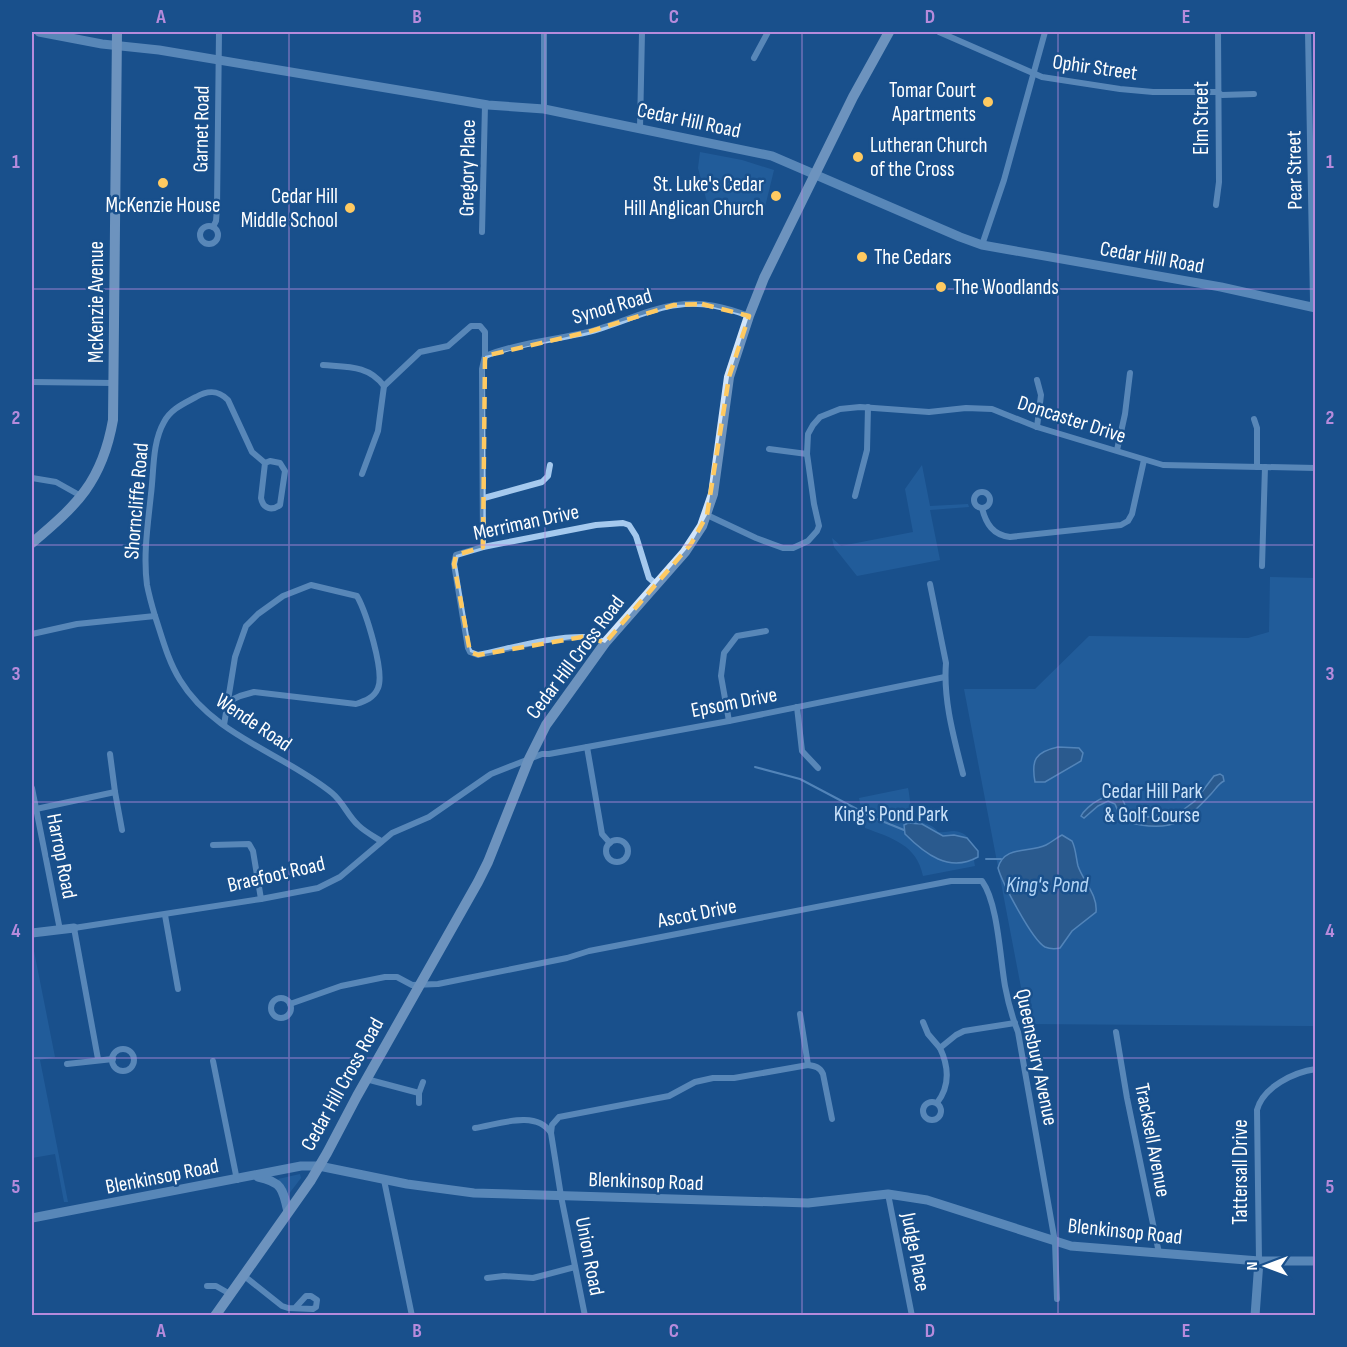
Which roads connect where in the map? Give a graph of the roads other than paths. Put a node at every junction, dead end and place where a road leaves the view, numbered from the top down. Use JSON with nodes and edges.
{"nodes":[{"id":1,"x":39,"y":32,"type":"edge"},
{"id":2,"x":117,"y":32,"type":"edge"},
{"id":3,"x":219,"y":32,"type":"edge"},
{"id":4,"x":544,"y":32,"type":"edge"},
{"id":5,"x":642,"y":32,"type":"edge"},
{"id":6,"x":768,"y":32,"type":"edge"},
{"id":7,"x":889,"y":32,"type":"edge"},
{"id":8,"x":939,"y":32,"type":"edge"},
{"id":9,"x":1045,"y":32,"type":"edge"},
{"id":10,"x":1218,"y":32,"type":"edge"},
{"id":11,"x":1308,"y":32,"type":"edge"},
{"id":12,"x":1312,"y":39,"type":"edge"},
{"id":13,"x":117,"y":45,"type":"junction"},
{"id":14,"x":754,"y":58,"type":"dead end"},
{"id":15,"x":219,"y":60,"type":"junction"},
{"id":16,"x":1034,"y":74,"type":"junction"},
{"id":17,"x":1217,"y":92,"type":"junction"},
{"id":18,"x":1254,"y":94,"type":"dead end"},
{"id":19,"x":485,"y":105,"type":"junction"},
{"id":20,"x":544,"y":109,"type":"junction"},
{"id":21,"x":640,"y":128,"type":"junction"},
{"id":22,"x":816,"y":174,"type":"junction"},
{"id":23,"x":1216,"y":205,"type":"dead end"},
{"id":24,"x":213,"y":227,"type":"dead end"},
{"id":25,"x":482,"y":232,"type":"dead end"},
{"id":26,"x":982,"y":245,"type":"junction"},
{"id":27,"x":1314,"y":308,"type":"edge"},
{"id":28,"x":749,"y":316,"type":"junction"},
{"id":29,"x":485,"y":356,"type":"junction"},
{"id":30,"x":323,"y":365,"type":"dead end"},
{"id":31,"x":1130,"y":373,"type":"dead end"},
{"id":32,"x":1037,"y":380,"type":"dead end"},
{"id":33,"x":32,"y":382,"type":"edge"},
{"id":34,"x":115,"y":383,"type":"junction"},
{"id":35,"x":384,"y":386,"type":"junction"},
{"id":36,"x":868,"y":407,"type":"junction"},
{"id":37,"x":1254,"y":419,"type":"dead end"},
{"id":38,"x":1037,"y":428,"type":"junction"},
{"id":39,"x":769,"y":449,"type":"dead end"},
{"id":40,"x":1117,"y":450,"type":"junction"},
{"id":41,"x":807,"y":454,"type":"junction"},
{"id":42,"x":1144,"y":460,"type":"junction"},
{"id":43,"x":265,"y":463,"type":"junction"},
{"id":44,"x":550,"y":465,"type":"dead end"},
{"id":45,"x":1257,"y":467,"type":"junction"},
{"id":46,"x":1265,"y":467,"type":"junction"},
{"id":47,"x":1316,"y":468,"type":"edge"},
{"id":48,"x":362,"y":474,"type":"dead end"},
{"id":49,"x":32,"y":478,"type":"edge"},
{"id":50,"x":855,"y":496,"type":"dead end"},
{"id":51,"x":81,"y":497,"type":"junction"},
{"id":52,"x":484,"y":498,"type":"junction"},
{"id":53,"x":982,"y":508,"type":"dead end"},
{"id":54,"x":707,"y":515,"type":"junction"},
{"id":55,"x":32,"y":543,"type":"edge"},
{"id":56,"x":483,"y":547,"type":"junction"},
{"id":57,"x":1262,"y":566,"type":"dead end"},
{"id":58,"x":656,"y":584,"type":"junction"},
{"id":59,"x":930,"y":584,"type":"dead end"},
{"id":60,"x":155,"y":616,"type":"junction"},
{"id":61,"x":766,"y":632,"type":"dead end"},
{"id":62,"x":32,"y":634,"type":"edge"},
{"id":63,"x":605,"y":644,"type":"junction"},
{"id":64,"x":945,"y":677,"type":"junction"},
{"id":65,"x":227,"y":702,"type":"junction"},
{"id":66,"x":796,"y":707,"type":"junction"},
{"id":67,"x":729,"y":721,"type":"junction"},
{"id":68,"x":224,"y":724,"type":"junction"},
{"id":69,"x":587,"y":747,"type":"junction"},
{"id":70,"x":110,"y":754,"type":"dead end"},
{"id":71,"x":529,"y":759,"type":"junction"},
{"id":72,"x":818,"y":768,"type":"dead end"},
{"id":73,"x":963,"y":774,"type":"dead end"},
{"id":74,"x":32,"y":788,"type":"edge"},
{"id":75,"x":115,"y":792,"type":"junction"},
{"id":76,"x":36,"y":809,"type":"junction"},
{"id":77,"x":122,"y":830,"type":"dead end"},
{"id":78,"x":381,"y":841,"type":"junction"},
{"id":79,"x":610,"y":843,"type":"dead end"},
{"id":80,"x":213,"y":845,"type":"dead end"},
{"id":81,"x":982,"y":881,"type":"joint"},
{"id":82,"x":261,"y":899,"type":"junction"},
{"id":83,"x":165,"y":915,"type":"junction"},
{"id":84,"x":74,"y":928,"type":"junction"},
{"id":85,"x":60,"y":930,"type":"junction"},
{"id":86,"x":32,"y":933,"type":"edge"},
{"id":87,"x":420,"y":986,"type":"junction"},
{"id":88,"x":178,"y":989,"type":"dead end"},
{"id":89,"x":290,"y":1004,"type":"dead end"},
{"id":90,"x":800,"y":1014,"type":"dead end"},
{"id":91,"x":922,"y":1022,"type":"dead end"},
{"id":92,"x":1015,"y":1023,"type":"junction"},
{"id":93,"x":1116,"y":1032,"type":"dead end"},
{"id":94,"x":940,"y":1048,"type":"junction"},
{"id":95,"x":98,"y":1059,"type":"junction"},
{"id":96,"x":113,"y":1059,"type":"dead end"},
{"id":97,"x":213,"y":1061,"type":"dead end"},
{"id":98,"x":67,"y":1064,"type":"dead end"},
{"id":99,"x":808,"y":1065,"type":"junction"},
{"id":100,"x":1316,"y":1069,"type":"edge"},
{"id":101,"x":366,"y":1079,"type":"junction"},
{"id":102,"x":423,"y":1082,"type":"dead end"},
{"id":103,"x":419,"y":1093,"type":"junction"},
{"id":104,"x":419,"y":1103,"type":"dead end"},
{"id":105,"x":937,"y":1103,"type":"dead end"},
{"id":106,"x":832,"y":1119,"type":"dead end"},
{"id":107,"x":475,"y":1128,"type":"dead end"},
{"id":108,"x":551,"y":1133,"type":"junction"},
{"id":109,"x":319,"y":1166,"type":"junction"},
{"id":110,"x":252,"y":1176,"type":"junction"},
{"id":111,"x":237,"y":1180,"type":"junction"},
{"id":112,"x":384,"y":1180,"type":"junction"},
{"id":113,"x":888,"y":1194,"type":"junction"},
{"id":114,"x":561,"y":1196,"type":"junction"},
{"id":115,"x":288,"y":1212,"type":"junction"},
{"id":116,"x":32,"y":1218,"type":"edge"},
{"id":117,"x":1055,"y":1242,"type":"junction"},
{"id":118,"x":1159,"y":1253,"type":"junction"},
{"id":119,"x":1259,"y":1261,"type":"junction"},
{"id":120,"x":1316,"y":1261,"type":"edge"},
{"id":121,"x":575,"y":1267,"type":"junction"},
{"id":122,"x":243,"y":1275,"type":"junction"},
{"id":123,"x":487,"y":1278,"type":"dead end"},
{"id":124,"x":207,"y":1287,"type":"dead end"},
{"id":125,"x":230,"y":1294,"type":"junction"},
{"id":126,"x":1057,"y":1299,"type":"dead end"},
{"id":127,"x":295,"y":1308,"type":"dead end"},
{"id":128,"x":215,"y":1316,"type":"edge"},
{"id":129,"x":412,"y":1316,"type":"edge"},
{"id":130,"x":585,"y":1316,"type":"edge"},
{"id":131,"x":912,"y":1316,"type":"edge"},
{"id":132,"x":1255,"y":1316,"type":"edge"}],
"edges":[{"from":1,"to":13,"type":"street","name":"Cedar Hill Road"},
{"from":2,"to":13,"type":"main road","name":"McKenzie Avenue"},
{"from":3,"to":15,"type":"street","name":"Garnet Road"},
{"from":4,"to":20,"type":"street"},
{"from":5,"to":21,"type":"street"},
{"from":6,"to":14,"type":"street"},
{"from":7,"to":22,"type":"main road","name":"Cedar Hill Cross Road"},
{"from":8,"to":16,"type":"street","name":"Ophir Street"},
{"from":9,"to":16,"type":"street"},
{"from":10,"to":17,"type":"street","name":"Elm Street"},
{"from":11,"to":12,"type":"street","name":"Pear Street"},
{"from":12,"to":27,"type":"street","name":"Pear Street"},
{"from":13,"to":15,"type":"street","name":"Cedar Hill Road"},
{"from":13,"to":34,"type":"main road","name":"McKenzie Avenue"},
{"from":15,"to":19,"type":"street","name":"Cedar Hill Road"},
{"from":15,"to":24,"type":"street","name":"Garnet Road"},
{"from":16,"to":17,"type":"street","name":"Ophir Street"},
{"from":16,"to":26,"type":"street"},
{"from":17,"to":18,"type":"street","name":"Ophir Street"},
{"from":17,"to":23,"type":"street","name":"Elm Street"},
{"from":19,"to":20,"type":"street","name":"Cedar Hill Road"},
{"from":19,"to":25,"type":"street","name":"Gregory Place"},
{"from":20,"to":21,"type":"street","name":"Cedar Hill Road"},
{"from":21,"to":22,"type":"street","name":"Cedar Hill Road"},
{"from":22,"to":26,"type":"street","name":"Cedar Hill Road"},
{"from":22,"to":28,"type":"main road","name":"Cedar Hill Cross Road"},
{"from":26,"to":27,"type":"street","name":"Cedar Hill Road"},
{"from":28,"to":29,"type":"street","name":"Synod Road"},
{"from":28,"to":54,"type":"main road","name":"Cedar Hill Cross Road"},
{"from":29,"to":35,"type":"street"},
{"from":29,"to":52,"type":"street"},
{"from":30,"to":35,"type":"street"},
{"from":31,"to":40,"type":"street"},
{"from":32,"to":38,"type":"street"},
{"from":33,"to":34,"type":"street"},
{"from":34,"to":51,"type":"main road","name":"McKenzie Avenue"},
{"from":35,"to":48,"type":"street"},
{"from":36,"to":38,"type":"street","name":"Doncaster Drive"},
{"from":36,"to":41,"type":"street","name":"Doncaster Drive"},
{"from":36,"to":50,"type":"street"},
{"from":37,"to":45,"type":"street"},
{"from":38,"to":40,"type":"street","name":"Doncaster Drive"},
{"from":39,"to":41,"type":"street"},
{"from":40,"to":42,"type":"street","name":"Doncaster Drive"},
{"from":41,"to":54,"type":"street"},
{"from":42,"to":45,"type":"street","name":"Doncaster Drive"},
{"from":42,"to":53,"type":"street"},
{"from":43,"to":43,"type":"street"},
{"from":43,"to":60,"type":"street","name":"Shorncliffe Road"},
{"from":44,"to":52,"type":"street"},
{"from":45,"to":46,"type":"street","name":"Doncaster Drive"},
{"from":46,"to":47,"type":"street","name":"Doncaster Drive"},
{"from":46,"to":57,"type":"street"},
{"from":49,"to":51,"type":"street"},
{"from":51,"to":55,"type":"main road","name":"McKenzie Avenue"},
{"from":52,"to":56,"type":"street"},
{"from":54,"to":58,"type":"main road","name":"Cedar Hill Cross Road"},
{"from":56,"to":58,"type":"street","name":"Merriman Drive"},
{"from":56,"to":63,"type":"street","name":"Merriman Drive"},
{"from":58,"to":63,"type":"main road","name":"Cedar Hill Cross Road"},
{"from":59,"to":64,"type":"street"},
{"from":60,"to":62,"type":"street"},
{"from":60,"to":68,"type":"street","name":"Wende Road"},
{"from":61,"to":67,"type":"street"},
{"from":63,"to":71,"type":"main road","name":"Cedar Hill Cross Road"},
{"from":64,"to":66,"type":"street","name":"Epsom Drive"},
{"from":64,"to":73,"type":"street"},
{"from":65,"to":65,"type":"street"},
{"from":65,"to":68,"type":"street"},
{"from":66,"to":67,"type":"street","name":"Epsom Drive"},
{"from":66,"to":72,"type":"street"},
{"from":67,"to":69,"type":"street","name":"Epsom Drive"},
{"from":68,"to":78,"type":"street","name":"Wende Road"},
{"from":69,"to":71,"type":"street","name":"Epsom Drive"},
{"from":69,"to":79,"type":"street"},
{"from":70,"to":75,"type":"street"},
{"from":71,"to":78,"type":"street","name":"Braefoot Road"},
{"from":71,"to":87,"type":"main road","name":"Cedar Hill Cross Road"},
{"from":74,"to":76,"type":"street","name":"Harrop Road"},
{"from":75,"to":76,"type":"street"},
{"from":75,"to":77,"type":"street"},
{"from":76,"to":85,"type":"street","name":"Harrop Road"},
{"from":78,"to":82,"type":"street","name":"Braefoot Road"},
{"from":80,"to":82,"type":"street"},
{"from":81,"to":87,"type":"street","name":"Ascot Drive"},
{"from":81,"to":92,"type":"street","name":"Queensbury Avenue"},
{"from":82,"to":83,"type":"street","name":"Braefoot Road"},
{"from":83,"to":84,"type":"street","name":"Braefoot Road"},
{"from":83,"to":88,"type":"street"},
{"from":84,"to":85,"type":"street","name":"Braefoot Road"},
{"from":84,"to":95,"type":"street","name":"Harrop Road"},
{"from":85,"to":86,"type":"street","name":"Braefoot Road"},
{"from":87,"to":89,"type":"street"},
{"from":87,"to":101,"type":"main road","name":"Cedar Hill Cross Road"},
{"from":90,"to":99,"type":"street"},
{"from":91,"to":94,"type":"street"},
{"from":92,"to":94,"type":"street"},
{"from":92,"to":117,"type":"street","name":"Queensbury Avenue"},
{"from":93,"to":118,"type":"street","name":"Tracksell Avenue"},
{"from":94,"to":105,"type":"street"},
{"from":95,"to":96,"type":"street"},
{"from":95,"to":98,"type":"street"},
{"from":97,"to":111,"type":"street"},
{"from":99,"to":106,"type":"street"},
{"from":99,"to":108,"type":"street"},
{"from":100,"to":119,"type":"street","name":"Tattersall Drive"},
{"from":101,"to":103,"type":"street"},
{"from":101,"to":109,"type":"main road","name":"Cedar Hill Cross Road"},
{"from":102,"to":103,"type":"street"},
{"from":103,"to":104,"type":"street"},
{"from":107,"to":108,"type":"street"},
{"from":108,"to":114,"type":"street","name":"Union Road"},
{"from":109,"to":110,"type":"street","name":"Blenkinsop Road"},
{"from":109,"to":112,"type":"street","name":"Blenkinsop Road"},
{"from":109,"to":115,"type":"main road","name":"Cedar Hill Cross Road"},
{"from":110,"to":111,"type":"street","name":"Blenkinsop Road"},
{"from":110,"to":115,"type":"street"},
{"from":111,"to":116,"type":"street","name":"Blenkinsop Road"},
{"from":112,"to":114,"type":"street","name":"Blenkinsop Road"},
{"from":112,"to":129,"type":"street"},
{"from":113,"to":114,"type":"street","name":"Blenkinsop Road"},
{"from":113,"to":117,"type":"street","name":"Blenkinsop Road"},
{"from":113,"to":131,"type":"street","name":"Judge Place"},
{"from":114,"to":121,"type":"street","name":"Union Road"},
{"from":115,"to":122,"type":"main road","name":"Cedar Hill Cross Road"},
{"from":117,"to":118,"type":"street","name":"Blenkinsop Road"},
{"from":117,"to":126,"type":"street","name":"Queensbury Avenue"},
{"from":118,"to":119,"type":"street","name":"Blenkinsop Road"},
{"from":119,"to":120,"type":"street","name":"Blenkinsop Road"},
{"from":119,"to":132,"type":"street","name":"Tattersall Drive"},
{"from":121,"to":123,"type":"street"},
{"from":121,"to":130,"type":"street","name":"Union Road"},
{"from":122,"to":125,"type":"main road","name":"Cedar Hill Cross Road"},
{"from":122,"to":127,"type":"street"},
{"from":124,"to":125,"type":"street"},
{"from":125,"to":128,"type":"main road","name":"Cedar Hill Cross Road"}]}
